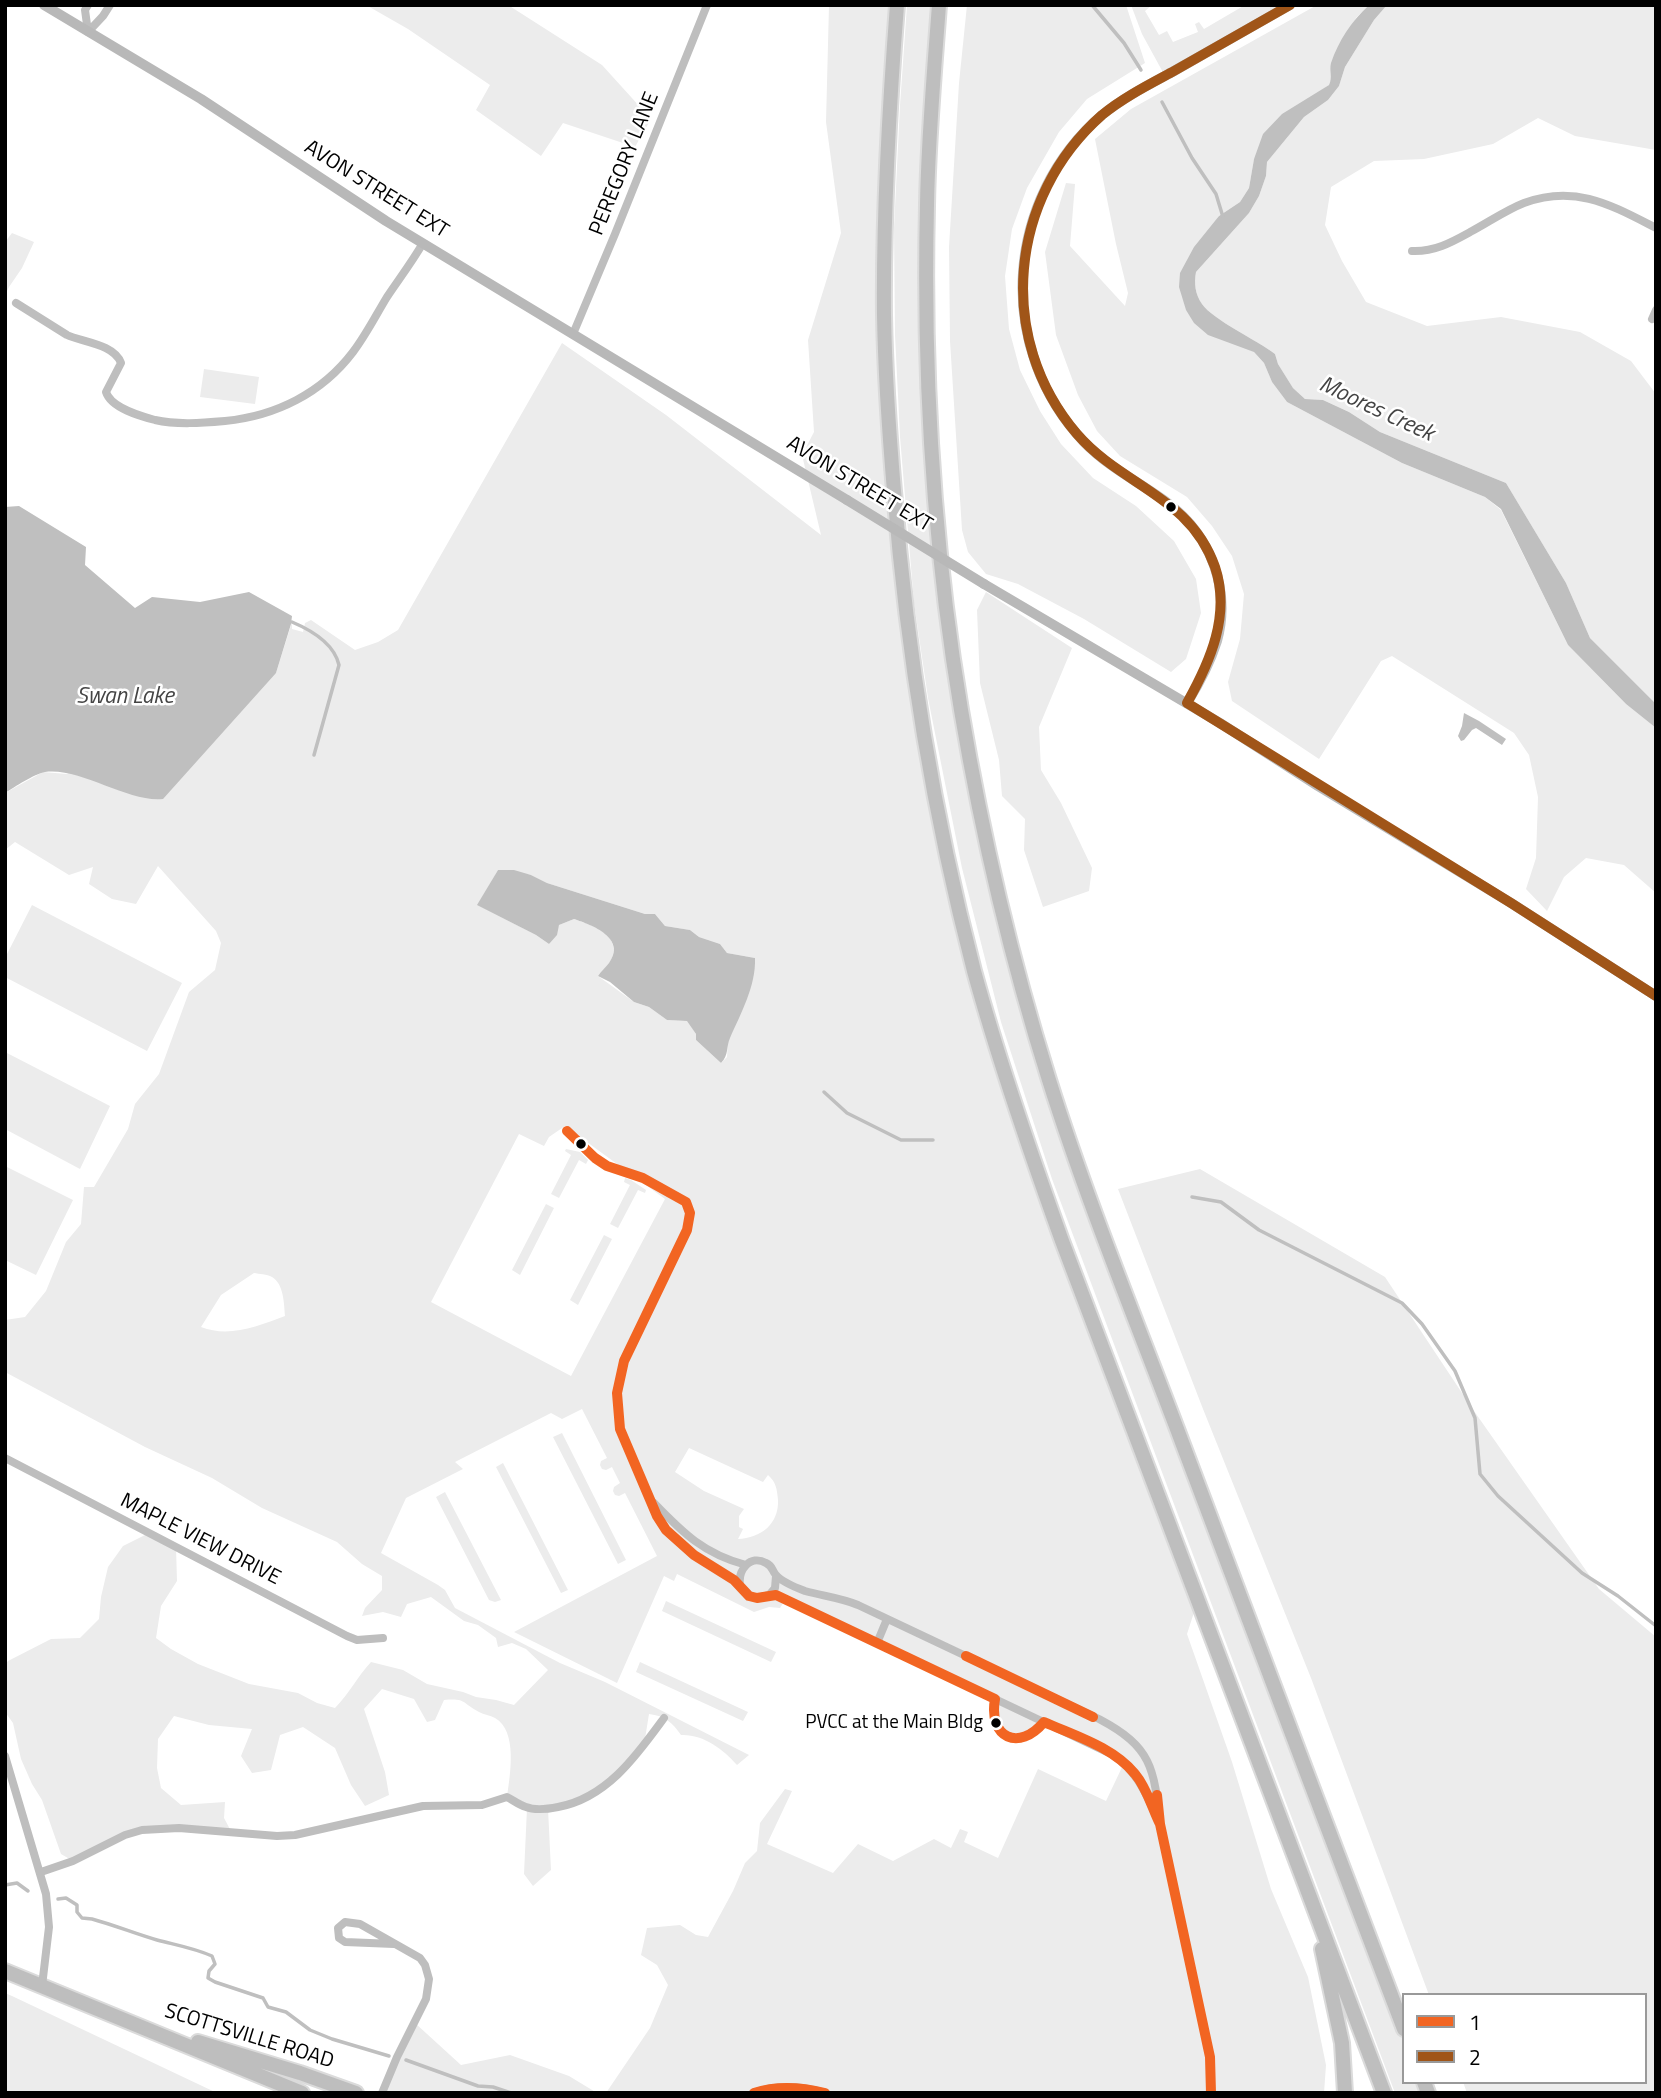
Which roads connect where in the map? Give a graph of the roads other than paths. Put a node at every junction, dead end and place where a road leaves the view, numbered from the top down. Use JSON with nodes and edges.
{"nodes":[{"id":1,"x":44,"y":5,"type":"edge"},
{"id":2,"x":88,"y":5,"type":"edge"},
{"id":3,"x":110,"y":5,"type":"edge"},
{"id":4,"x":707,"y":5,"type":"edge"},
{"id":5,"x":897,"y":5,"type":"edge"},
{"id":6,"x":939,"y":5,"type":"edge"},
{"id":7,"x":1290,"y":5,"type":"edge"},
{"id":8,"x":88,"y":32,"type":"junction"},
{"id":9,"x":1656,"y":228,"type":"edge"},
{"id":10,"x":423,"y":243,"type":"junction"},
{"id":11,"x":1412,"y":251,"type":"dead end"},
{"id":12,"x":16,"y":303,"type":"dead end"},
{"id":13,"x":573,"y":334,"type":"junction"},
{"id":14,"x":1187,"y":703,"type":"junction"},
{"id":15,"x":1656,"y":996,"type":"edge"},
{"id":16,"x":567,"y":1131,"type":"dead end"},
{"id":17,"x":5,"y":1458,"type":"edge"},
{"id":18,"x":652,"y":1501,"type":"junction"},
{"id":19,"x":746,"y":1565,"type":"junction"},
{"id":20,"x":776,"y":1576,"type":"junction"},
{"id":21,"x":740,"y":1585,"type":"junction"},
{"id":22,"x":769,"y":1595,"type":"junction"},
{"id":23,"x":887,"y":1619,"type":"junction"},
{"id":24,"x":383,"y":1638,"type":"dead end"},
{"id":25,"x":877,"y":1643,"type":"junction"},
{"id":26,"x":664,"y":1718,"type":"dead end"},
{"id":27,"x":5,"y":1756,"type":"edge"},
{"id":28,"x":1160,"y":1824,"type":"junction"},
{"id":29,"x":41,"y":1872,"type":"junction"},
{"id":30,"x":1317,"y":1917,"type":"junction"},
{"id":31,"x":394,"y":1944,"type":"junction"},
{"id":32,"x":5,"y":1971,"type":"edge"},
{"id":33,"x":41,"y":1986,"type":"junction"},
{"id":34,"x":130,"y":2021,"type":"junction"},
{"id":35,"x":1402,"y":2024,"type":"edge"},
{"id":36,"x":302,"y":2093,"type":"edge"},
{"id":37,"x":356,"y":2093,"type":"edge"},
{"id":38,"x":382,"y":2093,"type":"edge"},
{"id":39,"x":752,"y":2093,"type":"edge"},
{"id":40,"x":827,"y":2093,"type":"edge"},
{"id":41,"x":1211,"y":2093,"type":"edge"},
{"id":42,"x":1345,"y":2093,"type":"edge"},
{"id":43,"x":1384,"y":2093,"type":"edge"}],
"edges":[{"from":1,"to":8,"type":"main road","name":"AVON STREET EXT"},
{"from":2,"to":8,"type":"street"},
{"from":3,"to":8,"type":"street"},
{"from":4,"to":13,"type":"street","name":"PEREGORY LANE"},
{"from":5,"to":30,"type":"highway"},
{"from":6,"to":35,"type":"highway"},
{"from":7,"to":14,"type":"street"},
{"from":8,"to":10,"type":"main road","name":"AVON STREET EXT"},
{"from":9,"to":11,"type":"street"},
{"from":10,"to":12,"type":"street"},
{"from":10,"to":13,"type":"main road","name":"AVON STREET EXT"},
{"from":13,"to":14,"type":"main road","name":"AVON STREET EXT","bridge":true},
{"from":14,"to":15,"type":"main road","name":"AVON STREET EXT"},
{"from":16,"to":18,"type":"street"},
{"from":17,"to":24,"type":"street","name":"MAPLE VIEW DRIVE"},
{"from":18,"to":19,"type":"street"},
{"from":18,"to":21,"type":"street"},
{"from":19,"to":20,"type":"street"},
{"from":19,"to":21,"type":"street"},
{"from":20,"to":22,"type":"street"},
{"from":20,"to":23,"type":"street"},
{"from":21,"to":22,"type":"street"},
{"from":22,"to":25,"type":"street"},
{"from":23,"to":25,"type":"street"},
{"from":23,"to":28,"type":"street"},
{"from":25,"to":28,"type":"street"},
{"from":26,"to":29,"type":"street"},
{"from":27,"to":29,"type":"street"},
{"from":28,"to":41,"type":"street"},
{"from":29,"to":33,"type":"street"},
{"from":30,"to":42,"type":"highway"},
{"from":30,"to":43,"type":"highway"},
{"from":31,"to":31,"type":"street"},
{"from":31,"to":38,"type":"street"},
{"from":32,"to":33,"type":"highway","name":"SCOTTSVILLE ROAD"},
{"from":33,"to":34,"type":"highway","name":"SCOTTSVILLE ROAD"},
{"from":34,"to":36,"type":"highway","name":"SCOTTSVILLE ROAD"},
{"from":34,"to":37,"type":"highway","name":"SCOTTSVILLE ROAD"},
{"from":39,"to":40,"type":"street"}]}
